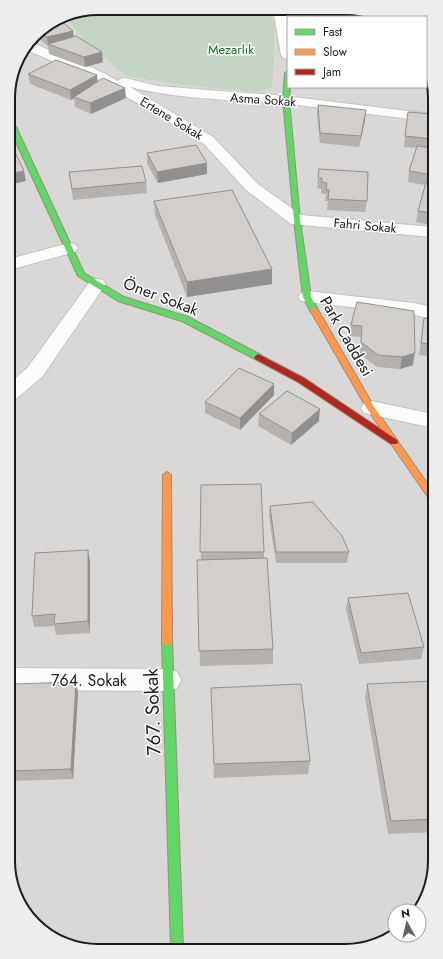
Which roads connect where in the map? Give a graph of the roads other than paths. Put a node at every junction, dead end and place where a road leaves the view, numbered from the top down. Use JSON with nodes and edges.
{"nodes":[{"id":1,"x":280,"y":15,"type":"edge"},
{"id":2,"x":32,"y":47,"type":"edge"},
{"id":3,"x":287,"y":50,"type":"edge"},
{"id":4,"x":95,"y":74,"type":"junction"},
{"id":5,"x":287,"y":87,"type":"edge"},
{"id":6,"x":286,"y":100,"type":"junction"},
{"id":7,"x":428,"y":118,"type":"edge"},
{"id":8,"x":15,"y":131,"type":"edge"},
{"id":9,"x":297,"y":220,"type":"junction"},
{"id":10,"x":428,"y":232,"type":"edge"},
{"id":11,"x":68,"y":248,"type":"junction"},
{"id":12,"x":15,"y":263,"type":"edge"},
{"id":13,"x":97,"y":284,"type":"junction"},
{"id":14,"x":307,"y":297,"type":"junction"},
{"id":15,"x":428,"y":312,"type":"edge"},
{"id":16,"x":15,"y":389,"type":"edge"},
{"id":17,"x":371,"y":408,"type":"junction"},
{"id":18,"x":428,"y":420,"type":"edge"},
{"id":19,"x":394,"y":442,"type":"junction"},
{"id":20,"x":167,"y":475,"type":"dead end"},
{"id":21,"x":428,"y":491,"type":"edge"},
{"id":22,"x":15,"y":679,"type":"edge"},
{"id":23,"x":168,"y":680,"type":"junction"},
{"id":24,"x":177,"y":944,"type":"edge"}],
"edges":[{"from":1,"to":3,"type":"street"},
{"from":2,"to":4,"type":"street","name":"Ertene Sokak"},
{"from":4,"to":6,"type":"street","name":"Asma Sokak"},
{"from":4,"to":9,"type":"street","name":"Ertene Sokak"},
{"from":5,"to":6,"type":"street","name":"Park Caddesi"},
{"from":6,"to":7,"type":"street","name":"Asma Sokak"},
{"from":6,"to":9,"type":"street","name":"Park Caddesi"},
{"from":8,"to":11,"type":"street","name":"Öner Sokak"},
{"from":9,"to":10,"type":"street","name":"Fahri Sokak"},
{"from":9,"to":14,"type":"street","name":"Park Caddesi"},
{"from":11,"to":12,"type":"street"},
{"from":11,"to":13,"type":"street","name":"Öner Sokak"},
{"from":13,"to":16,"type":"street"},
{"from":13,"to":19,"type":"street","name":"Öner Sokak"},
{"from":14,"to":15,"type":"street"},
{"from":14,"to":17,"type":"street","name":"Park Caddesi"},
{"from":17,"to":18,"type":"street"},
{"from":17,"to":19,"type":"street","name":"Park Caddesi"},
{"from":19,"to":21,"type":"street","name":"Park Caddesi"},
{"from":20,"to":23,"type":"street","name":"767. Sokak"},
{"from":22,"to":23,"type":"street","name":"764. Sokak"},
{"from":23,"to":24,"type":"street","name":"767. Sokak"}]}
